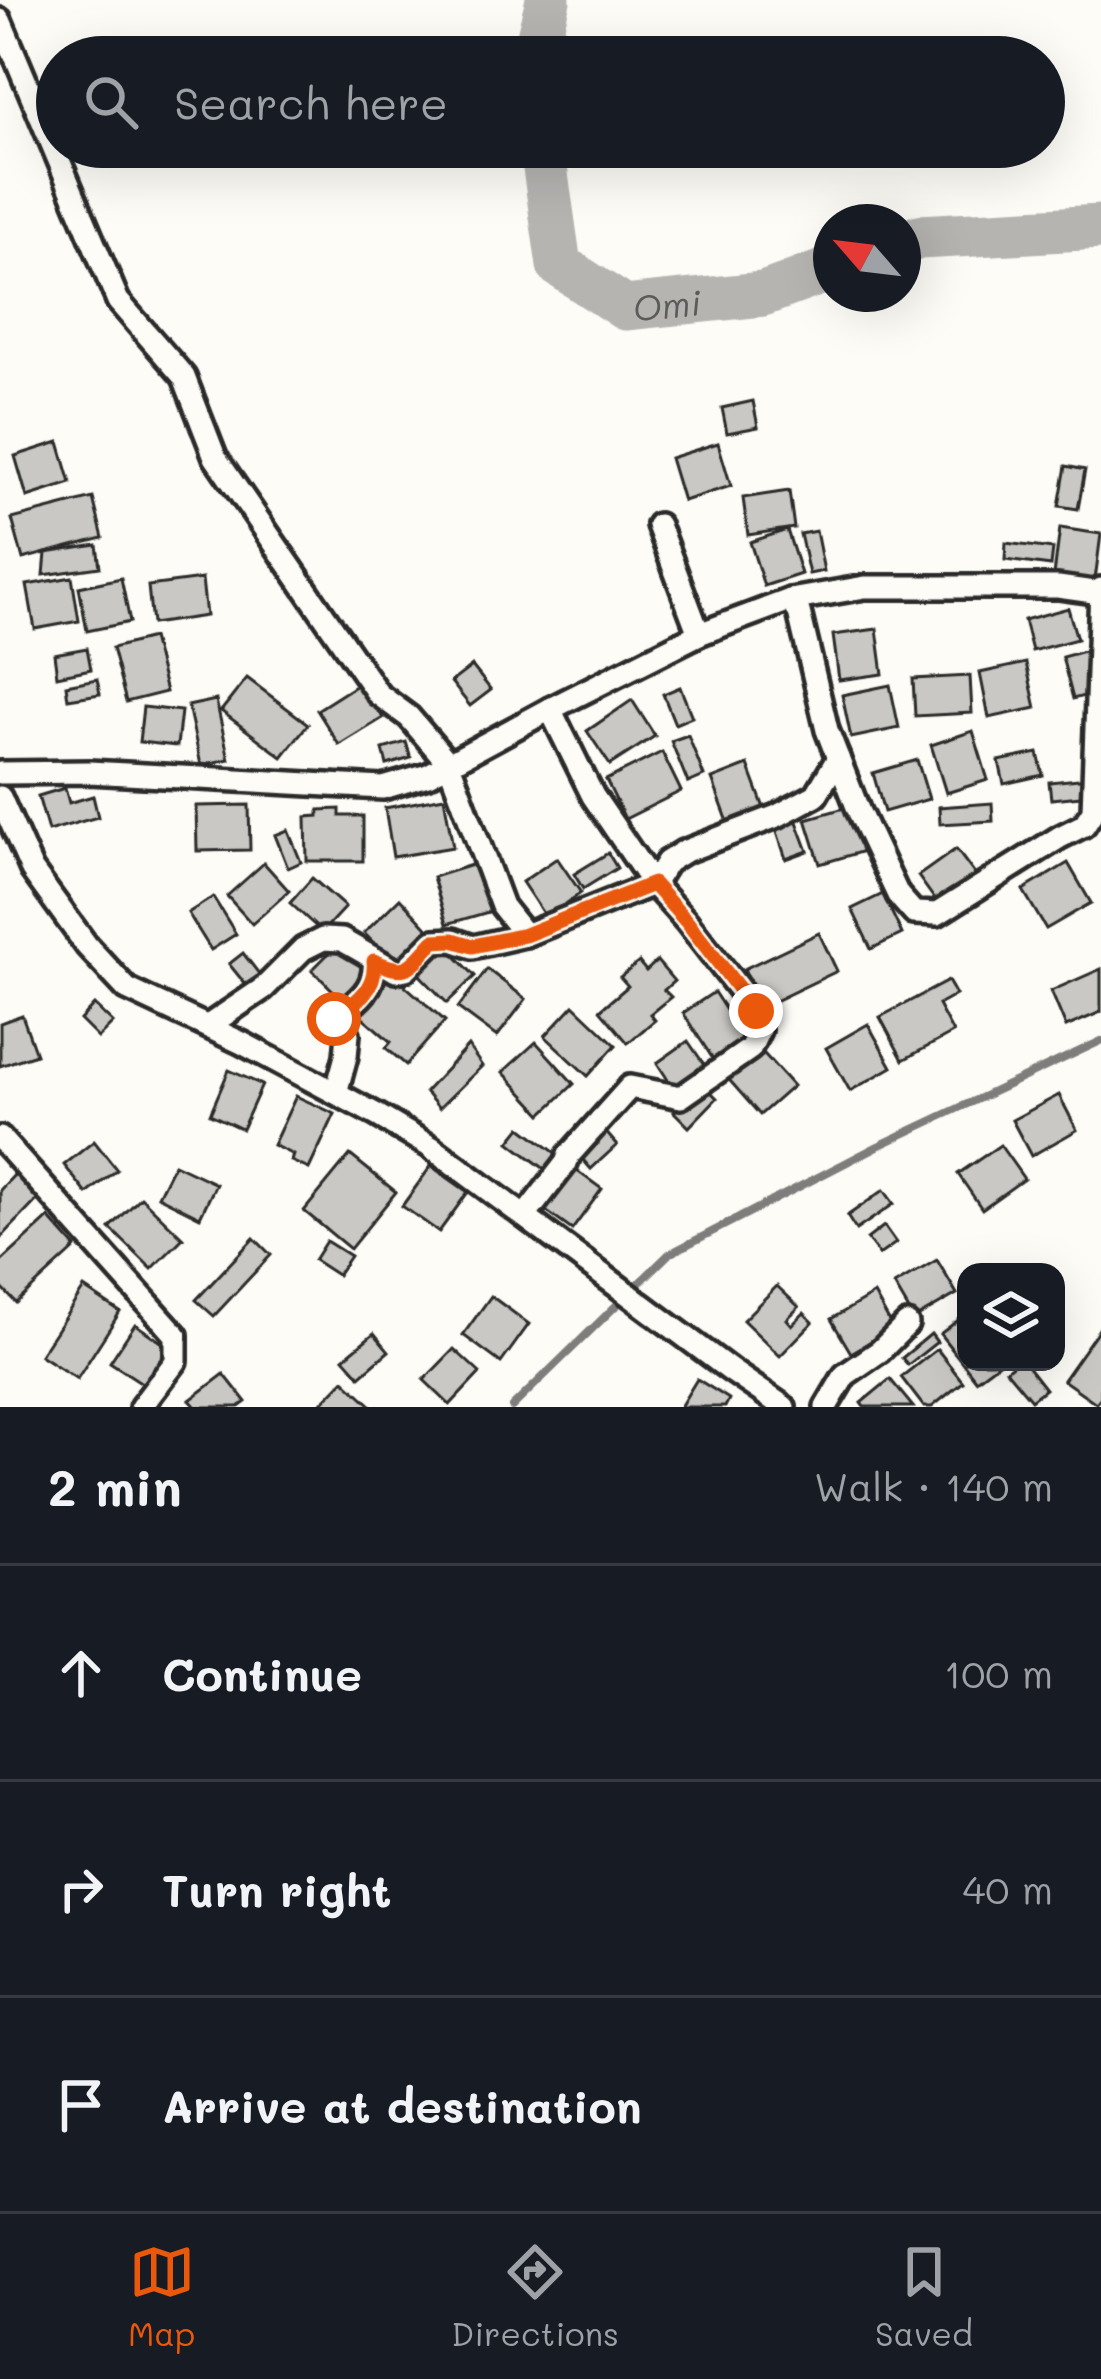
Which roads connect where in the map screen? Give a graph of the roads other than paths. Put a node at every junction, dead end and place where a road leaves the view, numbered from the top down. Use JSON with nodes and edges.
{"nodes":[{"id":1,"x":0,"y":20,"type":"edge"},
{"id":2,"x":36,"y":106,"type":"edge"},
{"id":3,"x":62,"y":168,"type":"edge"},
{"id":4,"x":658,"y":525,"type":"dead end"},
{"id":5,"x":1101,"y":592,"type":"edge"},
{"id":6,"x":790,"y":600,"type":"junction"},
{"id":7,"x":699,"y":634,"type":"junction"},
{"id":8,"x":550,"y":709,"type":"junction"},
{"id":9,"x":838,"y":758,"type":"junction"},
{"id":10,"x":449,"y":764,"type":"junction"},
{"id":11,"x":0,"y":773,"type":"edge"},
{"id":12,"x":0,"y":796,"type":"edge"},
{"id":13,"x":653,"y":884,"type":"junction"},
{"id":14,"x":525,"y":935,"type":"junction"},
{"id":15,"x":374,"y":961,"type":"junction"},
{"id":16,"x":208,"y":1026,"type":"junction"},
{"id":17,"x":336,"y":1093,"type":"junction"},
{"id":18,"x":0,"y":1138,"type":"edge"},
{"id":19,"x":525,"y":1216,"type":"junction"},
{"id":20,"x":907,"y":1324,"type":"dead end"},
{"id":21,"x":141,"y":1407,"type":"edge"},
{"id":22,"x":784,"y":1407,"type":"edge"},
{"id":23,"x":826,"y":1407,"type":"edge"}],
"edges":[{"from":1,"to":2,"type":"street"},
{"from":3,"to":10,"type":"street"},
{"from":4,"to":7,"type":"street"},
{"from":5,"to":6,"type":"street"},
{"from":5,"to":9,"type":"street"},
{"from":6,"to":7,"type":"street"},
{"from":6,"to":9,"type":"street"},
{"from":7,"to":8,"type":"street"},
{"from":8,"to":10,"type":"street"},
{"from":8,"to":13,"type":"street"},
{"from":9,"to":13,"type":"street"},
{"from":10,"to":11,"type":"street"},
{"from":10,"to":14,"type":"street"},
{"from":12,"to":16,"type":"street"},
{"from":13,"to":14,"type":"street"},
{"from":13,"to":19,"type":"street"},
{"from":14,"to":15,"type":"street"},
{"from":15,"to":16,"type":"street"},
{"from":15,"to":17,"type":"street"},
{"from":16,"to":17,"type":"street"},
{"from":17,"to":19,"type":"street"},
{"from":18,"to":21,"type":"street"},
{"from":19,"to":22,"type":"street"},
{"from":20,"to":23,"type":"street"}]}
